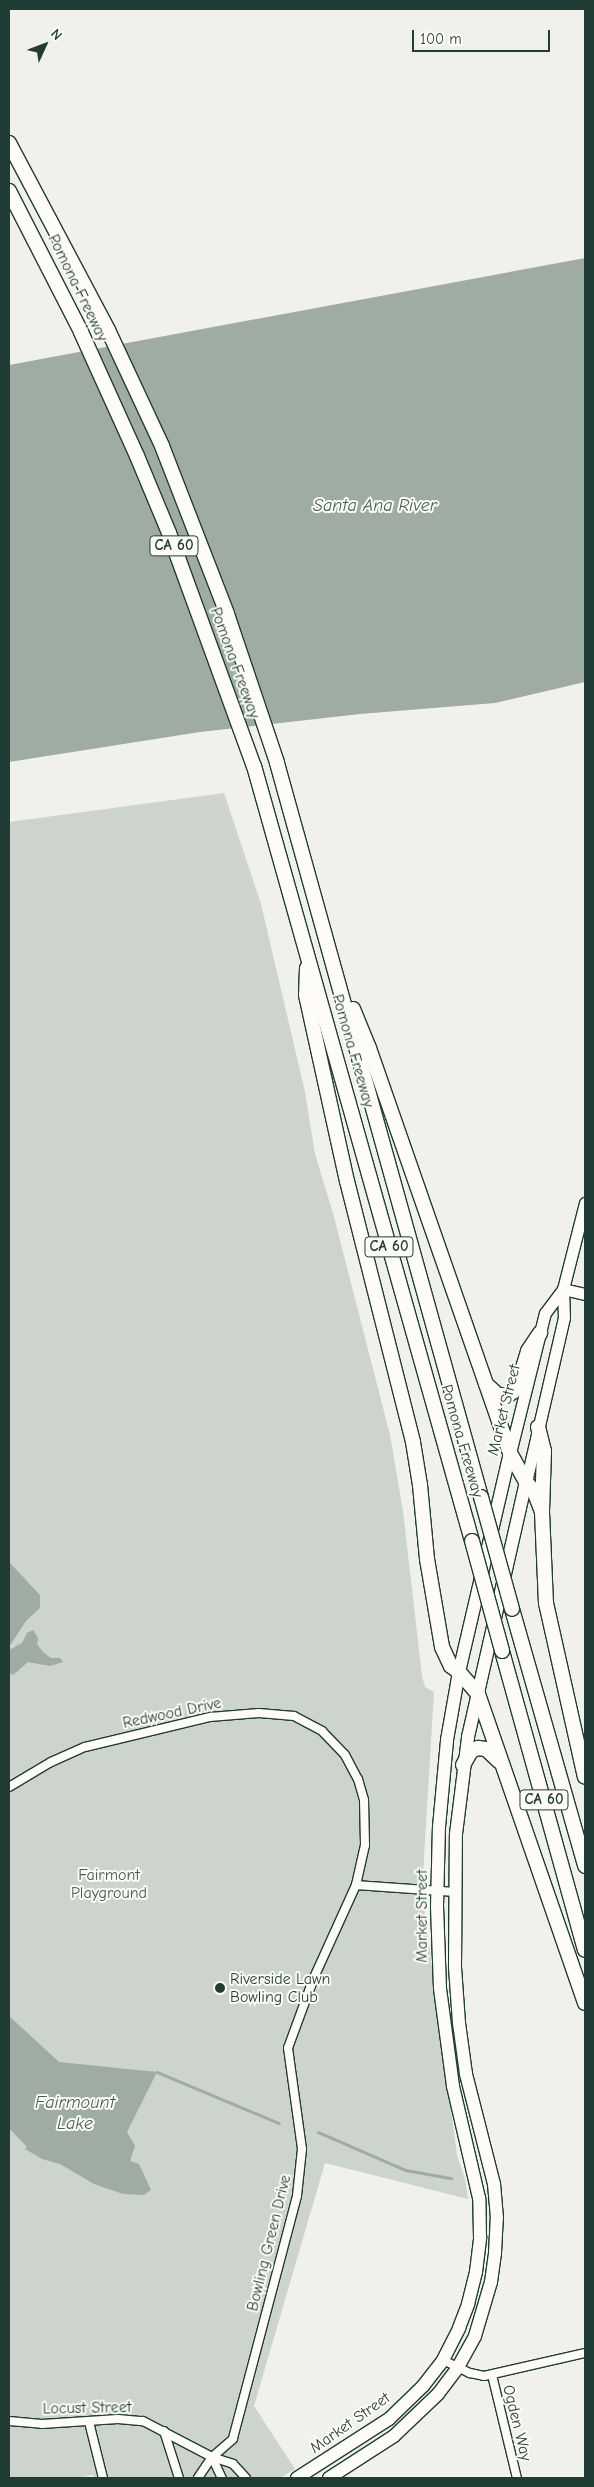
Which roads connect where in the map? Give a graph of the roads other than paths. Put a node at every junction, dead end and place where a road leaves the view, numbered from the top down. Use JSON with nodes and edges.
{"nodes":[{"id":1,"x":9,"y":143,"type":"edge"},
{"id":2,"x":9,"y":190,"type":"edge"},
{"id":3,"x":307,"y":953,"type":"junction"},
{"id":4,"x":331,"y":956,"type":"junction"},
{"id":5,"x":585,"y":1203,"type":"edge"},
{"id":6,"x":563,"y":1289,"type":"junction"},
{"id":7,"x":585,"y":1294,"type":"edge"},
{"id":8,"x":540,"y":1332,"type":"junction"},
{"id":9,"x":486,"y":1384,"type":"junction"},
{"id":10,"x":538,"y":1427,"type":"junction"},
{"id":11,"x":510,"y":1453,"type":"junction"},
{"id":12,"x":526,"y":1482,"type":"junction"},
{"id":13,"x":542,"y":1512,"type":"junction"},
{"id":14,"x":459,"y":1672,"type":"junction"},
{"id":15,"x":478,"y":1694,"type":"junction"},
{"id":16,"x":463,"y":1764,"type":"junction"},
{"id":17,"x":503,"y":1768,"type":"junction"},
{"id":18,"x":585,"y":1777,"type":"edge"},
{"id":19,"x":9,"y":1787,"type":"edge"},
{"id":20,"x":585,"y":1866,"type":"edge"},
{"id":21,"x":356,"y":1885,"type":"junction"},
{"id":22,"x":438,"y":1891,"type":"junction"},
{"id":23,"x":455,"y":1892,"type":"junction"},
{"id":24,"x":585,"y":1950,"type":"edge"},
{"id":25,"x":585,"y":2004,"type":"edge"},
{"id":26,"x":585,"y":2353,"type":"edge"},
{"id":27,"x":443,"y":2360,"type":"junction"},
{"id":28,"x":458,"y":2367,"type":"junction"},
{"id":29,"x":492,"y":2375,"type":"junction"},
{"id":30,"x":9,"y":2421,"type":"edge"},
{"id":31,"x":89,"y":2422,"type":"junction"},
{"id":32,"x":164,"y":2431,"type":"junction"},
{"id":33,"x":212,"y":2457,"type":"junction"},
{"id":34,"x":103,"y":2478,"type":"edge"},
{"id":35,"x":178,"y":2478,"type":"edge"},
{"id":36,"x":198,"y":2478,"type":"edge"},
{"id":37,"x":222,"y":2478,"type":"edge"},
{"id":38,"x":246,"y":2478,"type":"edge"},
{"id":39,"x":297,"y":2478,"type":"edge"},
{"id":40,"x":329,"y":2478,"type":"edge"},
{"id":41,"x":517,"y":2478,"type":"edge"}],
"edges":[{"from":1,"to":4,"type":"highway","name":"Pomona Freeway","number":"CA 60"},
{"from":2,"to":3,"type":"highway","name":"Pomona Freeway","number":"CA 60"},
{"from":3,"to":14,"type":"highway"},
{"from":3,"to":24,"type":"highway","name":"Pomona Freeway","number":"CA 60","bridge":true},
{"from":4,"to":9,"type":"highway"},
{"from":4,"to":20,"type":"highway","name":"Pomona Freeway","number":"CA 60","bridge":true},
{"from":5,"to":6,"type":"main road","name":"Market Street"},
{"from":6,"to":7,"type":"main road"},
{"from":6,"to":8,"type":"main road","name":"Market Street"},
{"from":6,"to":10,"type":"main road","name":"Market Street"},
{"from":8,"to":9,"type":"highway"},
{"from":8,"to":11,"type":"main road","name":"Market Street"},
{"from":9,"to":11,"type":"highway"},
{"from":10,"to":12,"type":"main road","name":"Market Street"},
{"from":10,"to":13,"type":"highway"},
{"from":11,"to":12,"type":"highway"},
{"from":11,"to":14,"type":"main road","name":"Market Street"},
{"from":12,"to":13,"type":"highway"},
{"from":12,"to":15,"type":"main road","name":"Market Street"},
{"from":13,"to":18,"type":"highway"},
{"from":14,"to":15,"type":"highway"},
{"from":14,"to":22,"type":"main road","name":"Market Street"},
{"from":15,"to":16,"type":"main road","name":"Market Street"},
{"from":15,"to":17,"type":"highway"},
{"from":16,"to":17,"type":"highway"},
{"from":16,"to":23,"type":"main road","name":"Market Street"},
{"from":17,"to":25,"type":"highway"},
{"from":19,"to":21,"type":"street","name":"Redwood Drive"},
{"from":21,"to":22,"type":"street"},
{"from":21,"to":33,"type":"street","name":"Bowling Green Drive"},
{"from":22,"to":23,"type":"street"},
{"from":22,"to":27,"type":"main road","name":"Market Street"},
{"from":23,"to":28,"type":"main road","name":"Market Street"},
{"from":26,"to":29,"type":"street"},
{"from":27,"to":28,"type":"street"},
{"from":27,"to":39,"type":"main road","name":"Market Street"},
{"from":28,"to":29,"type":"street"},
{"from":28,"to":40,"type":"main road","name":"Market Street"},
{"from":29,"to":41,"type":"street","name":"Ogden Way"},
{"from":30,"to":31,"type":"street","name":"Locust Street"},
{"from":31,"to":32,"type":"street","name":"Locust Street"},
{"from":31,"to":34,"type":"street"},
{"from":32,"to":33,"type":"street","name":"Locust Street"},
{"from":32,"to":35,"type":"street"},
{"from":33,"to":36,"type":"street"},
{"from":33,"to":37,"type":"street"},
{"from":33,"to":38,"type":"street","name":"Locust Street"}]}
